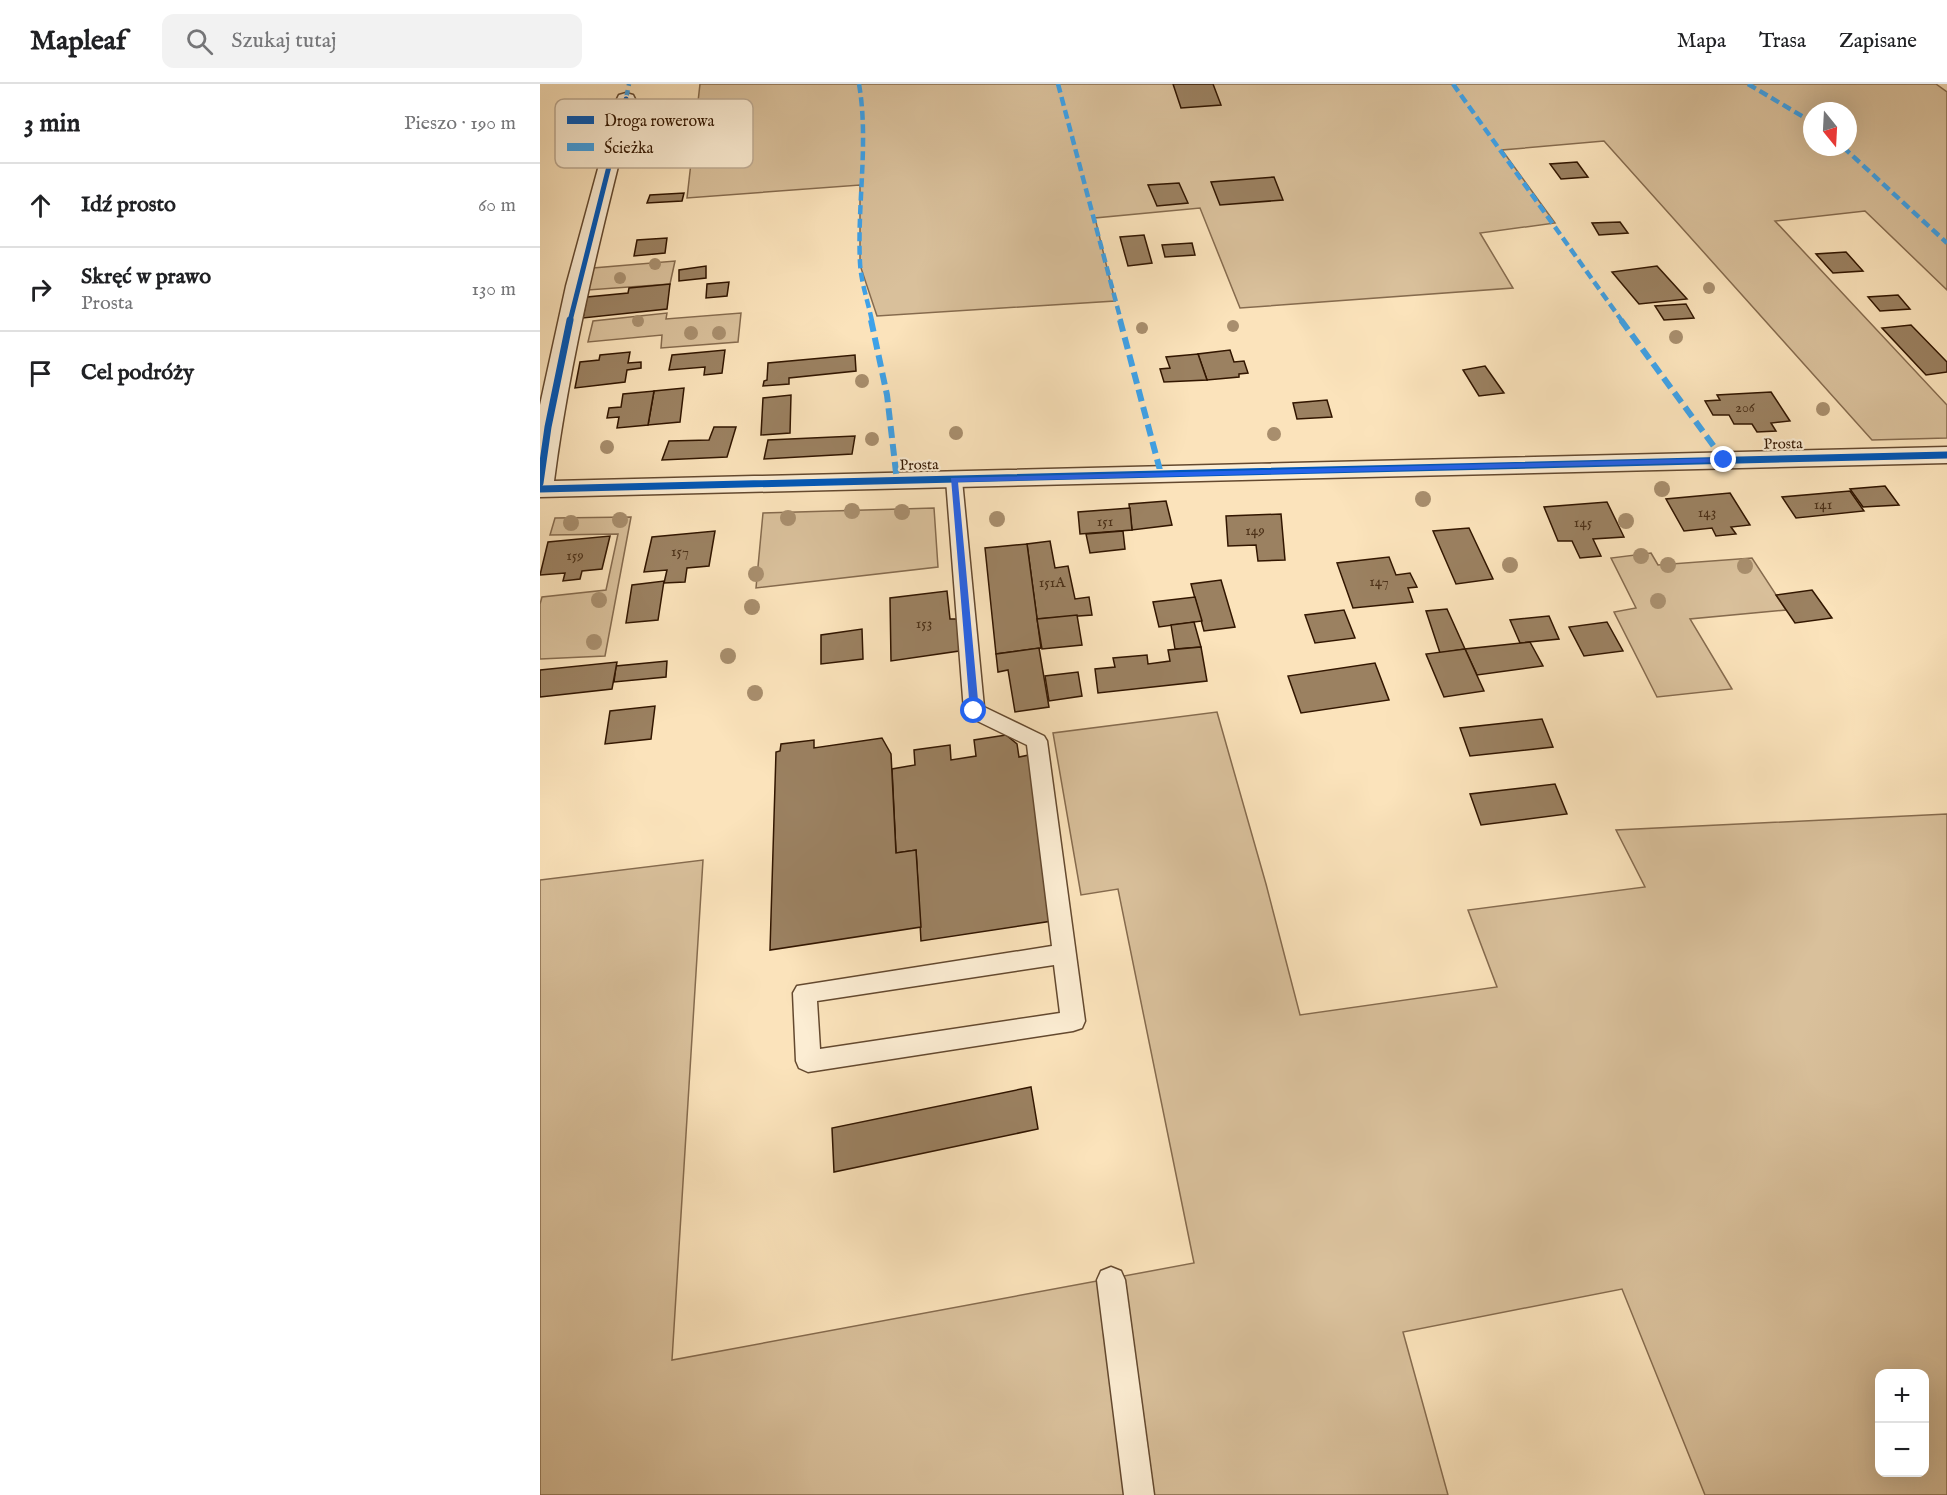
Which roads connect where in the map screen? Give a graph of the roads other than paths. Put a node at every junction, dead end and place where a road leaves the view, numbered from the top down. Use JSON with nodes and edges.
{"nodes":[{"id":1,"x":608,"y":168,"type":"edge"},
{"id":2,"x":1947,"y":455,"type":"edge"},
{"id":3,"x":954,"y":480,"type":"junction"},
{"id":4,"x":540,"y":483,"type":"edge"},
{"id":5,"x":540,"y":489,"type":"edge"},
{"id":6,"x":1063,"y":954,"type":"junction"},
{"id":7,"x":1111,"y":1280,"type":"dead end"},
{"id":8,"x":1139,"y":1495,"type":"edge"}],
"edges":[{"from":1,"to":4,"type":"street"},
{"from":2,"to":3,"type":"street","name":"Prosta"},
{"from":3,"to":5,"type":"street","name":"Prosta"},
{"from":3,"to":6,"type":"lane"},
{"from":6,"to":6,"type":"lane"},
{"from":7,"to":8,"type":"lane"}]}
